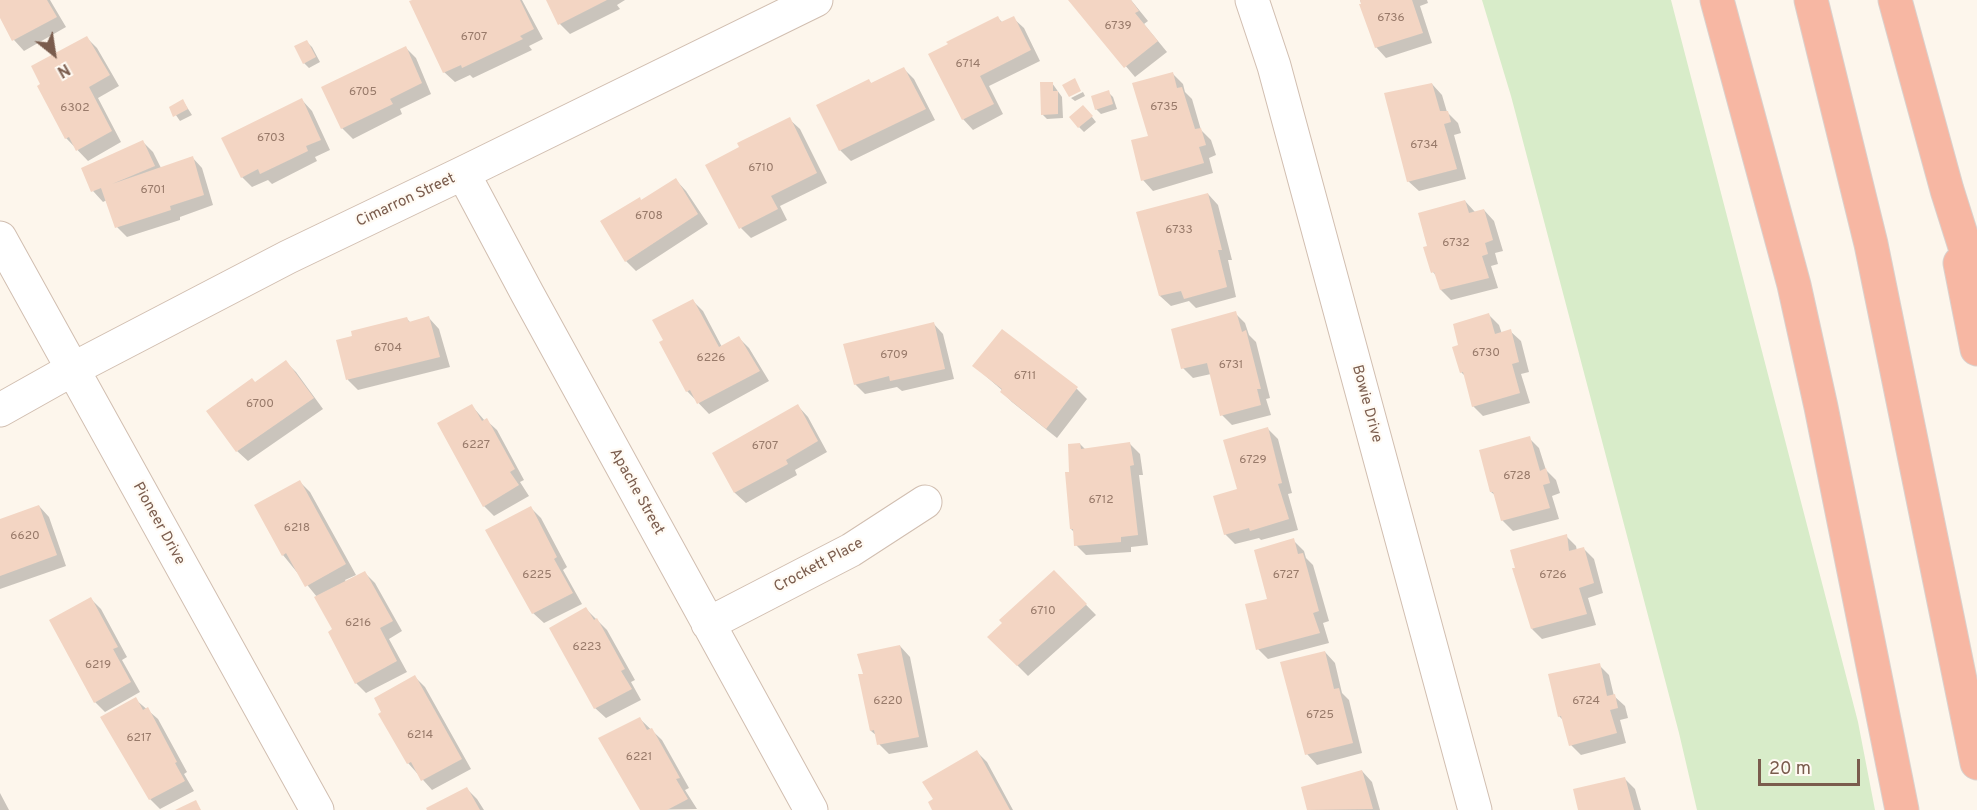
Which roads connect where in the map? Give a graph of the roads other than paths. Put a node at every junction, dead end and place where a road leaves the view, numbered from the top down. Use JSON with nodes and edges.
{"nodes":[{"id":1,"x":816,"y":0,"type":"edge"},
{"id":2,"x":1252,"y":0,"type":"edge"},
{"id":3,"x":1717,"y":0,"type":"edge"},
{"id":4,"x":1811,"y":0,"type":"edge"},
{"id":5,"x":1895,"y":0,"type":"edge"},
{"id":6,"x":463,"y":173,"type":"junction"},
{"id":7,"x":1947,"y":190,"type":"junction"},
{"id":8,"x":0,"y":238,"type":"edge"},
{"id":9,"x":1977,"y":285,"type":"edge"},
{"id":10,"x":1977,"y":349,"type":"edge"},
{"id":11,"x":73,"y":369,"type":"junction"},
{"id":12,"x":0,"y":410,"type":"edge"},
{"id":13,"x":925,"y":501,"type":"dead end"},
{"id":14,"x":708,"y":624,"type":"junction"},
{"id":15,"x":1977,"y":763,"type":"edge"},
{"id":16,"x":317,"y":810,"type":"edge"},
{"id":17,"x":811,"y":810,"type":"edge"},
{"id":18,"x":1475,"y":810,"type":"edge"},
{"id":19,"x":1902,"y":810,"type":"edge"}],
"edges":[{"from":1,"to":6,"type":"street","name":"Cimarron Street"},
{"from":2,"to":18,"type":"street","name":"Bowie Drive"},
{"from":3,"to":19,"type":"highway"},
{"from":4,"to":15,"type":"highway"},
{"from":5,"to":7,"type":"highway"},
{"from":6,"to":11,"type":"street","name":"Cimarron Street"},
{"from":6,"to":14,"type":"street","name":"Apache Street"},
{"from":7,"to":9,"type":"highway"},
{"from":7,"to":10,"type":"highway"},
{"from":8,"to":11,"type":"street","name":"Pioneer Drive"},
{"from":11,"to":12,"type":"street","name":"Cimarron Street"},
{"from":11,"to":16,"type":"street","name":"Pioneer Drive"},
{"from":13,"to":14,"type":"street","name":"Crockett Place"},
{"from":14,"to":17,"type":"street","name":"Apache Street"}]}
